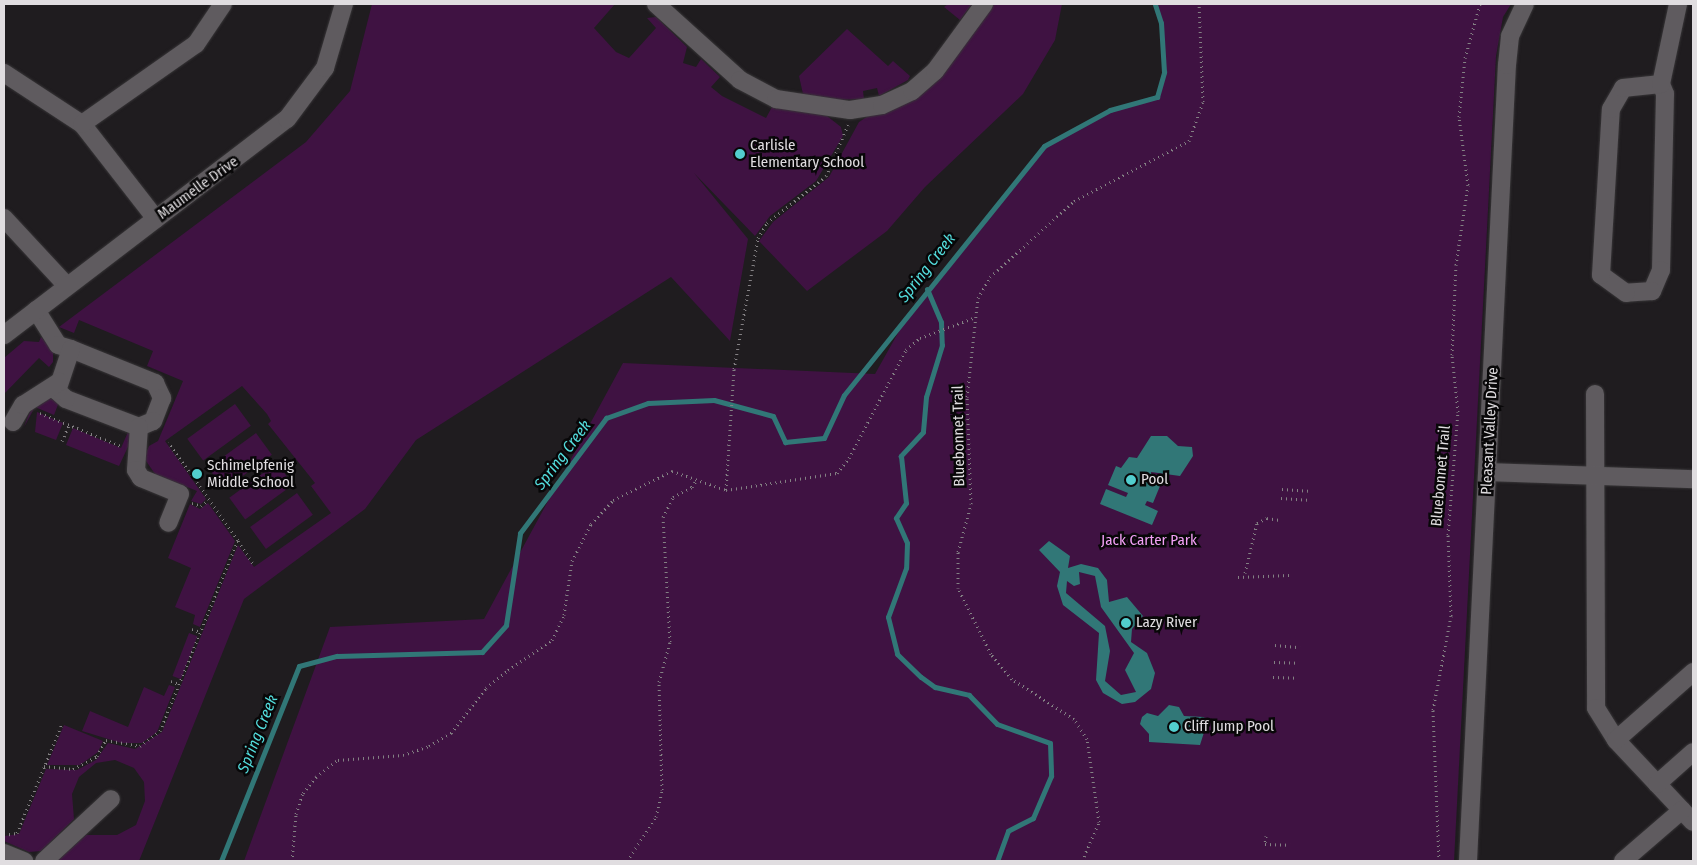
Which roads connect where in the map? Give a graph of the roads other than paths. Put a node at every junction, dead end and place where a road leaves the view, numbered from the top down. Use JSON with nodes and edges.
{"nodes":[{"id":1,"x":223,"y":4,"type":"edge"},
{"id":2,"x":344,"y":4,"type":"edge"},
{"id":3,"x":656,"y":4,"type":"edge"},
{"id":4,"x":984,"y":4,"type":"edge"},
{"id":5,"x":1525,"y":4,"type":"edge"},
{"id":6,"x":1678,"y":4,"type":"edge"},
{"id":7,"x":4,"y":73,"type":"edge"},
{"id":8,"x":1661,"y":84,"type":"junction"},
{"id":9,"x":82,"y":124,"type":"junction"},
{"id":10,"x":4,"y":218,"type":"edge"},
{"id":11,"x":156,"y":220,"type":"junction"},
{"id":12,"x":67,"y":286,"type":"junction"},
{"id":13,"x":36,"y":310,"type":"junction"},
{"id":14,"x":4,"y":335,"type":"edge"},
{"id":15,"x":71,"y":349,"type":"junction"},
{"id":16,"x":59,"y":382,"type":"junction"},
{"id":17,"x":1595,"y":394,"type":"dead end"},
{"id":18,"x":13,"y":422,"type":"dead end"},
{"id":19,"x":139,"y":427,"type":"junction"},
{"id":20,"x":1488,"y":472,"type":"junction"},
{"id":21,"x":1594,"y":475,"type":"junction"},
{"id":22,"x":1693,"y":479,"type":"edge"},
{"id":23,"x":168,"y":523,"type":"dead end"},
{"id":24,"x":1693,"y":672,"type":"edge"},
{"id":25,"x":1616,"y":740,"type":"junction"},
{"id":26,"x":1693,"y":752,"type":"edge"},
{"id":27,"x":1657,"y":784,"type":"junction"},
{"id":28,"x":111,"y":798,"type":"dead end"},
{"id":29,"x":1688,"y":816,"type":"edge"},
{"id":30,"x":4,"y":853,"type":"edge"},
{"id":31,"x":24,"y":861,"type":"edge"},
{"id":32,"x":44,"y":861,"type":"edge"},
{"id":33,"x":1468,"y":861,"type":"edge"},
{"id":34,"x":1623,"y":861,"type":"edge"}],
"edges":[{"from":1,"to":9,"type":"street"},
{"from":2,"to":11,"type":"street","name":"Maumelle Drive"},
{"from":3,"to":4,"type":"street"},
{"from":5,"to":20,"type":"street","name":"Pleasant Valley Drive"},
{"from":6,"to":8,"type":"street"},
{"from":7,"to":9,"type":"street"},
{"from":8,"to":8,"type":"street"},
{"from":9,"to":11,"type":"street"},
{"from":10,"to":12,"type":"street"},
{"from":11,"to":12,"type":"street","name":"Maumelle Drive"},
{"from":12,"to":13,"type":"street","name":"Maumelle Drive"},
{"from":13,"to":14,"type":"street","name":"Maumelle Drive"},
{"from":13,"to":15,"type":"street"},
{"from":15,"to":16,"type":"street"},
{"from":15,"to":19,"type":"street"},
{"from":16,"to":18,"type":"street"},
{"from":16,"to":19,"type":"street"},
{"from":17,"to":21,"type":"street"},
{"from":19,"to":23,"type":"street"},
{"from":20,"to":21,"type":"street"},
{"from":20,"to":33,"type":"street","name":"Pleasant Valley Drive"},
{"from":21,"to":22,"type":"street"},
{"from":21,"to":25,"type":"street"},
{"from":24,"to":25,"type":"street"},
{"from":25,"to":27,"type":"street"},
{"from":26,"to":27,"type":"street"},
{"from":27,"to":29,"type":"street"},
{"from":28,"to":32,"type":"street"},
{"from":29,"to":34,"type":"street"},
{"from":30,"to":31,"type":"street"}]}
